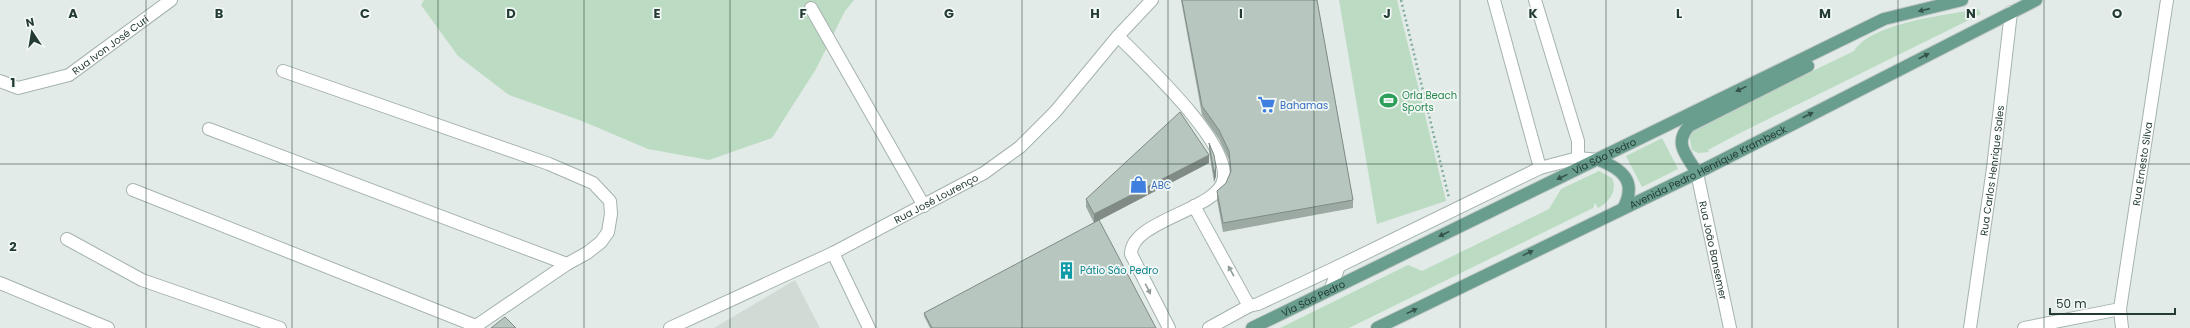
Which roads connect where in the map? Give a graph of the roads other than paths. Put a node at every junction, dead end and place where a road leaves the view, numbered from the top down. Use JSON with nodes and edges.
{"nodes":[{"id":1,"x":171,"y":0,"type":"edge"},
{"id":2,"x":1152,"y":0,"type":"edge"},
{"id":3,"x":1494,"y":0,"type":"edge"},
{"id":4,"x":1535,"y":0,"type":"edge"},
{"id":5,"x":2036,"y":0,"type":"edge"},
{"id":6,"x":2167,"y":0,"type":"edge"},
{"id":7,"x":1953,"y":1,"type":"edge"},
{"id":8,"x":811,"y":8,"type":"dead end"},
{"id":9,"x":2011,"y":12,"type":"junction"},
{"id":10,"x":1853,"y":35,"type":"junction"},
{"id":11,"x":1118,"y":36,"type":"junction"},
{"id":12,"x":283,"y":71,"type":"dead end"},
{"id":13,"x":0,"y":81,"type":"edge"},
{"id":14,"x":209,"y":129,"type":"dead end"},
{"id":15,"x":1578,"y":158,"type":"junction"},
{"id":16,"x":1599,"y":160,"type":"junction"},
{"id":17,"x":1540,"y":168,"type":"junction"},
{"id":18,"x":1697,"y":172,"type":"junction"},
{"id":19,"x":133,"y":190,"type":"dead end"},
{"id":20,"x":924,"y":206,"type":"junction"},
{"id":21,"x":1194,"y":206,"type":"junction"},
{"id":22,"x":1624,"y":207,"type":"junction"},
{"id":23,"x":67,"y":239,"type":"dead end"},
{"id":24,"x":832,"y":253,"type":"junction"},
{"id":25,"x":567,"y":264,"type":"junction"},
{"id":26,"x":1339,"y":266,"type":"junction"},
{"id":27,"x":0,"y":284,"type":"edge"},
{"id":28,"x":1331,"y":288,"type":"junction"},
{"id":29,"x":1249,"y":306,"type":"junction"},
{"id":30,"x":2120,"y":309,"type":"junction"},
{"id":31,"x":1391,"y":325,"type":"edge"},
{"id":32,"x":475,"y":327,"type":"edge"},
{"id":33,"x":108,"y":328,"type":"edge"},
{"id":34,"x":280,"y":328,"type":"edge"},
{"id":35,"x":670,"y":328,"type":"edge"},
{"id":36,"x":869,"y":328,"type":"edge"},
{"id":37,"x":1169,"y":328,"type":"edge"},
{"id":38,"x":1209,"y":328,"type":"edge"},
{"id":39,"x":1252,"y":328,"type":"edge"},
{"id":40,"x":1377,"y":328,"type":"edge"},
{"id":41,"x":1730,"y":328,"type":"edge"},
{"id":42,"x":1970,"y":328,"type":"edge"},
{"id":43,"x":2024,"y":328,"type":"edge"},
{"id":44,"x":2122,"y":328,"type":"edge"}],
"edges":[{"from":1,"to":13,"type":"street","name":"Rua Ivon José Curi"},
{"from":2,"to":11,"type":"street","name":"Rua José Lourenço"},
{"from":3,"to":17,"type":"street"},
{"from":4,"to":15,"type":"street"},
{"from":5,"to":9,"type":"main road","name":"Avenida Pedro Henrique Krambeck"},
{"from":6,"to":30,"type":"street","name":"Rua Ernesto Silva"},
{"from":7,"to":10,"type":"main road","name":"Via São Pedro","one_way":true},
{"from":8,"to":20,"type":"street"},
{"from":18,"to":9,"type":"main road","name":"Avenida Pedro Henrique Krambeck","one_way":true},
{"from":9,"to":42,"type":"street","name":"Rua Carlos Henrique Sales"},
{"from":10,"to":16,"type":"main road","name":"Via São Pedro","one_way":true},
{"from":10,"to":18,"type":"main road"},
{"from":11,"to":20,"type":"street","name":"Rua José Lourenço"},
{"from":11,"to":21,"type":"street"},
{"from":12,"to":25,"type":"street"},
{"from":14,"to":25,"type":"street"},
{"from":15,"to":16,"type":"street"},
{"from":15,"to":17,"type":"street"},
{"from":16,"to":22,"type":"main road"},
{"from":16,"to":28,"type":"main road","name":"Via São Pedro","one_way":true},
{"from":17,"to":26,"type":"street"},
{"from":18,"to":22,"type":"main road","name":"Avenida Pedro Henrique Krambeck"},
{"from":18,"to":41,"type":"street","name":"Rua João Bansemer"},
{"from":19,"to":32,"type":"street"},
{"from":20,"to":24,"type":"street","name":"Rua José Lourenço"},
{"from":29,"to":21,"type":"street","one_way":true},
{"from":21,"to":37,"type":"street","one_way":true},
{"from":31,"to":22,"type":"main road","name":"Avenida Pedro Henrique Krambeck","one_way":true},
{"from":23,"to":34,"type":"street"},
{"from":24,"to":35,"type":"street","name":"Rua José Lourenço"},
{"from":24,"to":36,"type":"street"},
{"from":25,"to":32,"type":"street"},
{"from":26,"to":28,"type":"street"},
{"from":26,"to":29,"type":"street"},
{"from":27,"to":33,"type":"street"},
{"from":28,"to":39,"type":"main road","name":"Via São Pedro"},
{"from":29,"to":38,"type":"street"},
{"from":30,"to":43,"type":"street"},
{"from":30,"to":44,"type":"street","name":"Rua Ernesto Silva"},
{"from":31,"to":40,"type":"main road","name":"Avenida Pedro Henrique Krambeck"}]}
